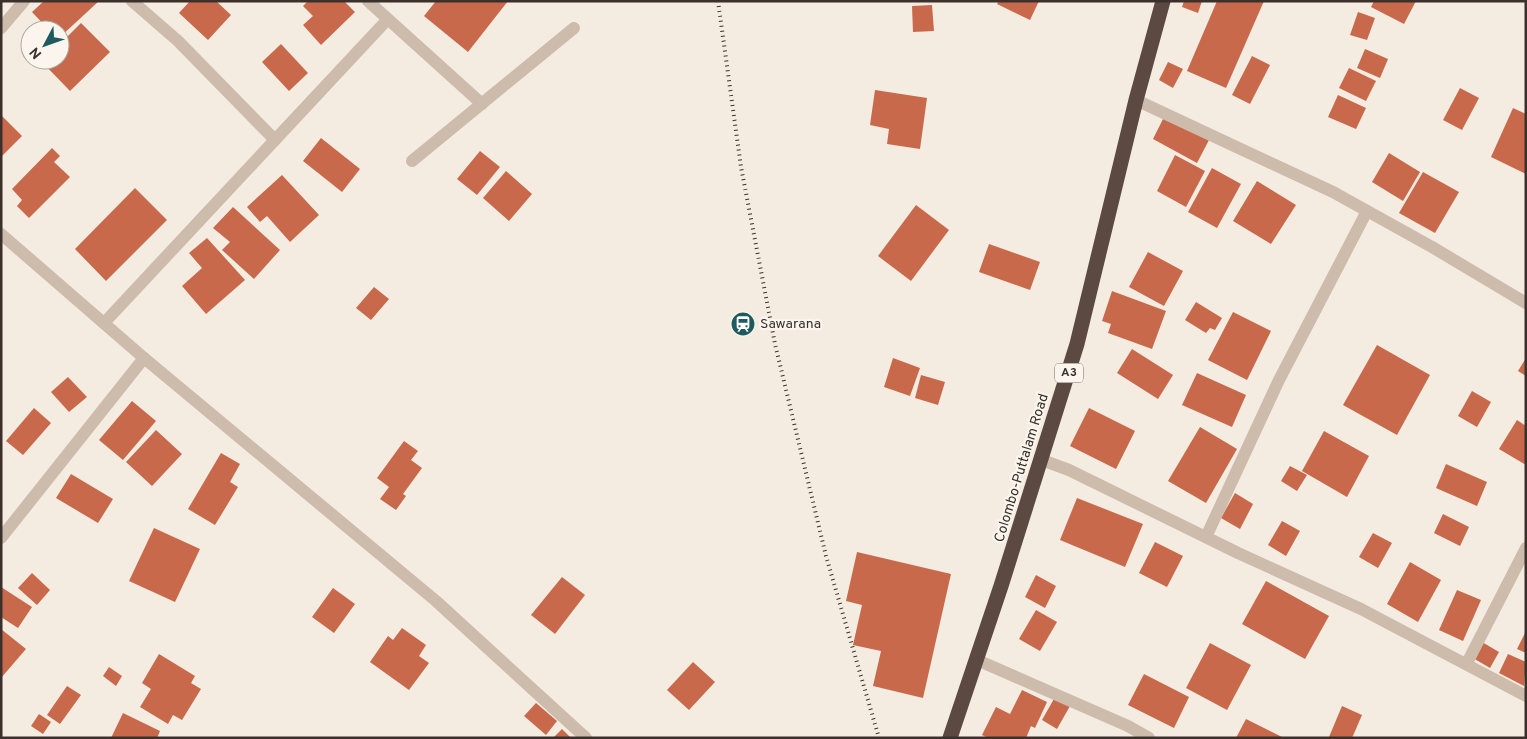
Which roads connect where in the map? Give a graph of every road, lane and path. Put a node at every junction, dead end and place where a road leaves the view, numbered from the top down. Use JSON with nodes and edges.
{"nodes":[{"id":1,"x":24,"y":1,"type":"edge"},
{"id":2,"x":132,"y":1,"type":"edge"},
{"id":3,"x":368,"y":1,"type":"edge"},
{"id":4,"x":1164,"y":1,"type":"edge"},
{"id":5,"x":387,"y":20,"type":"junction"},
{"id":6,"x":1,"y":28,"type":"edge"},
{"id":7,"x":574,"y":28,"type":"dead end"},
{"id":8,"x":1136,"y":100,"type":"junction"},
{"id":9,"x":482,"y":104,"type":"junction"},
{"id":10,"x":275,"y":140,"type":"junction"},
{"id":11,"x":412,"y":161,"type":"dead end"},
{"id":12,"x":1367,"y":211,"type":"junction"},
{"id":13,"x":1,"y":234,"type":"edge"},
{"id":14,"x":1526,"y":303,"type":"edge"},
{"id":15,"x":104,"y":323,"type":"junction"},
{"id":16,"x":144,"y":358,"type":"junction"},
{"id":17,"x":1042,"y":460,"type":"junction"},
{"id":18,"x":1206,"y":537,"type":"junction"},
{"id":19,"x":1,"y":538,"type":"edge"},
{"id":20,"x":1526,"y":548,"type":"edge"},
{"id":21,"x":977,"y":660,"type":"junction"},
{"id":22,"x":1467,"y":663,"type":"junction"},
{"id":23,"x":1526,"y":696,"type":"edge"},
{"id":24,"x":586,"y":738,"type":"edge"},
{"id":25,"x":950,"y":738,"type":"edge"},
{"id":26,"x":1149,"y":738,"type":"edge"}],
"edges":[{"from":1,"to":6,"type":"street"},
{"from":2,"to":10,"type":"street"},
{"from":3,"to":5,"type":"street"},
{"from":4,"to":8,"type":"highway","name":"Colombo-Puttalam Road","number":"A3"},
{"from":5,"to":9,"type":"street"},
{"from":5,"to":10,"type":"street"},
{"from":7,"to":9,"type":"street"},
{"from":8,"to":12,"type":"street"},
{"from":8,"to":17,"type":"highway","name":"Colombo-Puttalam Road","number":"A3"},
{"from":9,"to":11,"type":"street"},
{"from":10,"to":15,"type":"street"},
{"from":12,"to":14,"type":"street"},
{"from":12,"to":18,"type":"street"},
{"from":13,"to":15,"type":"street"},
{"from":15,"to":16,"type":"street"},
{"from":16,"to":19,"type":"street"},
{"from":16,"to":24,"type":"street"},
{"from":17,"to":18,"type":"street"},
{"from":17,"to":21,"type":"highway","name":"Colombo-Puttalam Road","number":"A3"},
{"from":18,"to":22,"type":"street"},
{"from":20,"to":22,"type":"street"},
{"from":21,"to":25,"type":"highway","name":"Colombo-Puttalam Road","number":"A3"},
{"from":21,"to":26,"type":"street"},
{"from":22,"to":23,"type":"street"}]}
